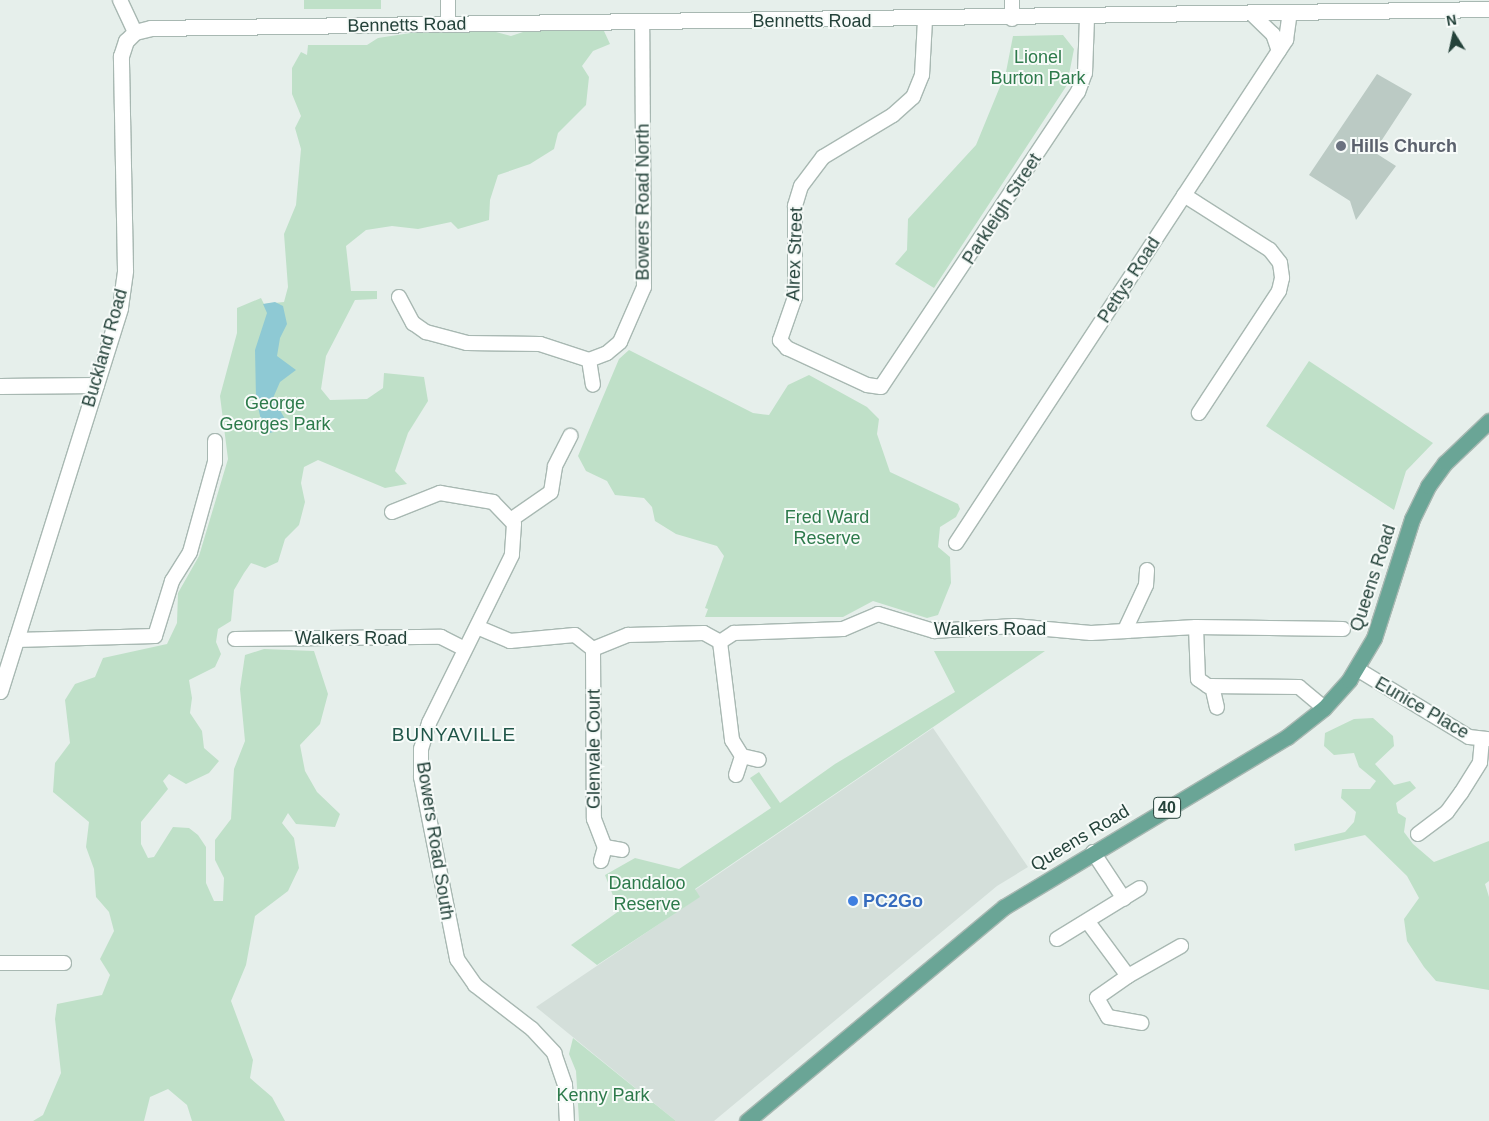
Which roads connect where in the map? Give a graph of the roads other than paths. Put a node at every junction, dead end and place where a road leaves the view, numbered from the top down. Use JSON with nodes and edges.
{"nodes":[{"id":1,"x":120,"y":0,"type":"edge"},
{"id":2,"x":448,"y":0,"type":"edge"},
{"id":3,"x":1012,"y":0,"type":"edge"},
{"id":4,"x":1489,"y":9,"type":"edge"},
{"id":5,"x":1290,"y":13,"type":"junction"},
{"id":6,"x":1253,"y":15,"type":"junction"},
{"id":7,"x":1086,"y":18,"type":"junction"},
{"id":8,"x":1012,"y":19,"type":"junction"},
{"id":9,"x":925,"y":20,"type":"junction"},
{"id":10,"x":642,"y":22,"type":"junction"},
{"id":11,"x":448,"y":24,"type":"junction"},
{"id":12,"x":135,"y":32,"type":"junction"},
{"id":13,"x":1279,"y":51,"type":"junction"},
{"id":14,"x":1184,"y":195,"type":"junction"},
{"id":15,"x":399,"y":297,"type":"dead end"},
{"id":16,"x":589,"y":360,"type":"junction"},
{"id":17,"x":96,"y":385,"type":"junction"},
{"id":18,"x":593,"y":385,"type":"dead end"},
{"id":19,"x":0,"y":386,"type":"edge"},
{"id":20,"x":882,"y":387,"type":"joint"},
{"id":21,"x":1199,"y":413,"type":"dead end"},
{"id":22,"x":1489,"y":421,"type":"edge"},
{"id":23,"x":570,"y":436,"type":"dead end"},
{"id":24,"x":215,"y":441,"type":"dead end"},
{"id":25,"x":392,"y":512,"type":"dead end"},
{"id":26,"x":512,"y":519,"type":"junction"},
{"id":27,"x":956,"y":543,"type":"dead end"},
{"id":28,"x":1147,"y":570,"type":"dead end"},
{"id":29,"x":477,"y":627,"type":"junction"},
{"id":30,"x":1196,"y":627,"type":"junction"},
{"id":31,"x":1344,"y":629,"type":"dead end"},
{"id":32,"x":1125,"y":630,"type":"junction"},
{"id":33,"x":236,"y":639,"type":"dead end"},
{"id":34,"x":16,"y":640,"type":"junction"},
{"id":35,"x":720,"y":642,"type":"junction"},
{"id":36,"x":463,"y":648,"type":"junction"},
{"id":37,"x":593,"y":649,"type":"junction"},
{"id":38,"x":1357,"y":669,"type":"junction"},
{"id":39,"x":1212,"y":686,"type":"junction"},
{"id":40,"x":0,"y":691,"type":"edge"},
{"id":41,"x":1217,"y":707,"type":"dead end"},
{"id":42,"x":1324,"y":708,"type":"junction"},
{"id":43,"x":1485,"y":739,"type":"edge"},
{"id":44,"x":742,"y":756,"type":"junction"},
{"id":45,"x":759,"y":760,"type":"dead end"},
{"id":46,"x":736,"y":775,"type":"dead end"},
{"id":47,"x":1418,"y":834,"type":"dead end"},
{"id":48,"x":606,"y":847,"type":"junction"},
{"id":49,"x":622,"y":850,"type":"dead end"},
{"id":50,"x":1093,"y":852,"type":"junction"},
{"id":51,"x":600,"y":861,"type":"dead end"},
{"id":52,"x":1140,"y":888,"type":"dead end"},
{"id":53,"x":1124,"y":899,"type":"junction"},
{"id":54,"x":1088,"y":922,"type":"junction"},
{"id":55,"x":1057,"y":939,"type":"dead end"},
{"id":56,"x":1181,"y":946,"type":"dead end"},
{"id":57,"x":0,"y":963,"type":"edge"},
{"id":58,"x":64,"y":963,"type":"dead end"},
{"id":59,"x":1128,"y":976,"type":"junction"},
{"id":60,"x":1141,"y":1023,"type":"dead end"},
{"id":61,"x":567,"y":1121,"type":"edge"},
{"id":62,"x":746,"y":1121,"type":"edge"}],
"edges":[{"from":1,"to":12,"type":"street"},
{"from":2,"to":11,"type":"street"},
{"from":3,"to":8,"type":"street"},
{"from":4,"to":5,"type":"street","name":"Bennetts Road"},
{"from":5,"to":6,"type":"street","name":"Bennetts Road"},
{"from":5,"to":13,"type":"street","name":"Pettys Road"},
{"from":6,"to":7,"type":"street","name":"Bennetts Road"},
{"from":6,"to":13,"type":"street"},
{"from":7,"to":8,"type":"street","name":"Bennetts Road"},
{"from":7,"to":20,"type":"street","name":"Parkleigh Street"},
{"from":8,"to":9,"type":"street","name":"Bennetts Road"},
{"from":9,"to":10,"type":"street","name":"Bennetts Road"},
{"from":9,"to":20,"type":"street","name":"Alrex Street"},
{"from":10,"to":11,"type":"street","name":"Bennetts Road"},
{"from":10,"to":16,"type":"street","name":"Bowers Road North"},
{"from":11,"to":12,"type":"street","name":"Bennetts Road"},
{"from":12,"to":17,"type":"street","name":"Buckland Road"},
{"from":13,"to":14,"type":"street","name":"Pettys Road"},
{"from":14,"to":21,"type":"street"},
{"from":14,"to":27,"type":"street","name":"Pettys Road"},
{"from":15,"to":16,"type":"street"},
{"from":16,"to":18,"type":"street"},
{"from":17,"to":19,"type":"street"},
{"from":17,"to":34,"type":"street","name":"Buckland Road"},
{"from":22,"to":38,"type":"main road","name":"Queens Road","number":"40"},
{"from":23,"to":26,"type":"street"},
{"from":24,"to":34,"type":"street"},
{"from":25,"to":26,"type":"street"},
{"from":26,"to":29,"type":"street","name":"Bowers Road South"},
{"from":28,"to":32,"type":"street"},
{"from":29,"to":36,"type":"street","name":"Bowers Road South"},
{"from":29,"to":37,"type":"street"},
{"from":30,"to":31,"type":"street","name":"Walkers Road"},
{"from":30,"to":32,"type":"street","name":"Walkers Road"},
{"from":30,"to":39,"type":"street"},
{"from":32,"to":35,"type":"street","name":"Walkers Road"},
{"from":33,"to":36,"type":"street","name":"Walkers Road"},
{"from":34,"to":40,"type":"street","name":"Buckland Road"},
{"from":35,"to":37,"type":"street"},
{"from":35,"to":44,"type":"street"},
{"from":36,"to":61,"type":"street","name":"Bowers Road South"},
{"from":37,"to":48,"type":"street","name":"Glenvale Court"},
{"from":38,"to":42,"type":"main road","name":"Queens Road","number":"40"},
{"from":38,"to":43,"type":"street","name":"Eunice Place"},
{"from":39,"to":41,"type":"street"},
{"from":39,"to":42,"type":"street"},
{"from":42,"to":50,"type":"main road","name":"Queens Road","number":"40"},
{"from":43,"to":47,"type":"street"},
{"from":44,"to":45,"type":"street"},
{"from":44,"to":46,"type":"street"},
{"from":48,"to":49,"type":"street"},
{"from":48,"to":51,"type":"street"},
{"from":50,"to":53,"type":"street"},
{"from":50,"to":62,"type":"main road","name":"Queens Road","number":"40"},
{"from":52,"to":53,"type":"street"},
{"from":53,"to":54,"type":"street"},
{"from":54,"to":55,"type":"street"},
{"from":54,"to":59,"type":"street"},
{"from":56,"to":59,"type":"street"},
{"from":57,"to":58,"type":"street"},
{"from":59,"to":60,"type":"street"}]}
